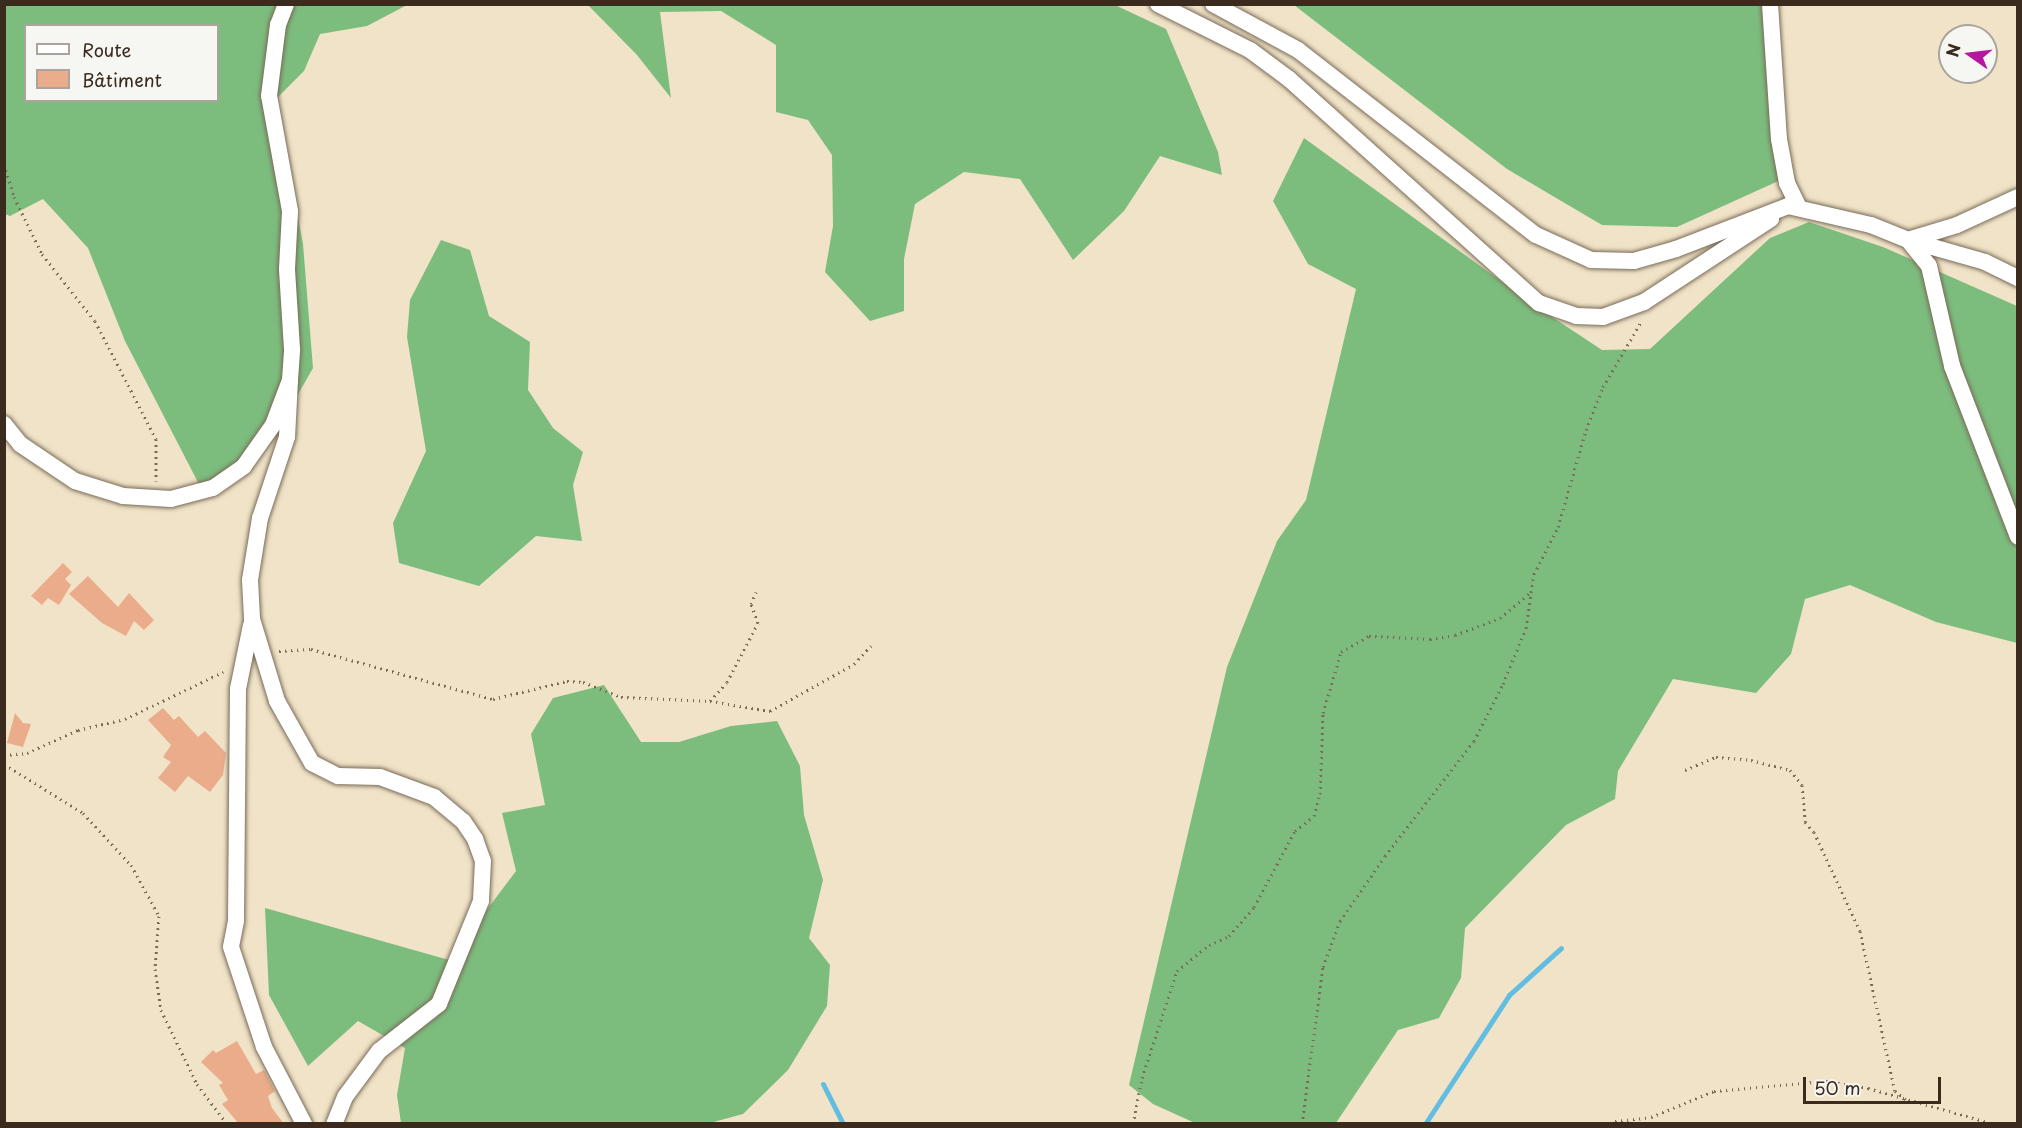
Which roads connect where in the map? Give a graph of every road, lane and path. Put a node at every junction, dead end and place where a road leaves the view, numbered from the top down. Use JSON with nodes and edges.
{"nodes":[{"id":1,"x":286,"y":4,"type":"edge"},
{"id":2,"x":1158,"y":4,"type":"edge"},
{"id":3,"x":1213,"y":4,"type":"edge"},
{"id":4,"x":1770,"y":4,"type":"edge"},
{"id":5,"x":4,"y":164,"type":"edge"},
{"id":6,"x":2018,"y":197,"type":"edge"},
{"id":7,"x":1794,"y":207,"type":"junction"},
{"id":8,"x":1908,"y":240,"type":"junction"},
{"id":9,"x":2018,"y":278,"type":"edge"},
{"id":10,"x":1644,"y":318,"type":"dead end"},
{"id":11,"x":290,"y":380,"type":"junction"},
{"id":12,"x":4,"y":424,"type":"edge"},
{"id":13,"x":161,"y":499,"type":"junction"},
{"id":14,"x":2018,"y":537,"type":"edge"},
{"id":15,"x":756,"y":592,"type":"dead end"},
{"id":16,"x":1532,"y":592,"type":"junction"},
{"id":17,"x":252,"y":619,"type":"junction"},
{"id":18,"x":871,"y":646,"type":"dead end"},
{"id":19,"x":261,"y":657,"type":"junction"},
{"id":20,"x":244,"y":661,"type":"junction"},
{"id":21,"x":710,"y":701,"type":"junction"},
{"id":22,"x":4,"y":755,"type":"edge"},
{"id":23,"x":4,"y":764,"type":"edge"},
{"id":24,"x":1685,"y":770,"type":"dead end"},
{"id":25,"x":1908,"y":1101,"type":"junction"},
{"id":26,"x":1615,"y":1121,"type":"dead end"},
{"id":27,"x":227,"y":1124,"type":"edge"},
{"id":28,"x":304,"y":1124,"type":"edge"},
{"id":29,"x":334,"y":1124,"type":"edge"},
{"id":30,"x":1133,"y":1124,"type":"edge"},
{"id":31,"x":1302,"y":1124,"type":"edge"},
{"id":32,"x":1994,"y":1124,"type":"edge"}],
"edges":[{"from":1,"to":11,"type":"street"},
{"from":2,"to":7,"type":"street"},
{"from":3,"to":7,"type":"street"},
{"from":4,"to":7,"type":"street"},
{"from":5,"to":13,"type":"path"},
{"from":6,"to":8,"type":"street"},
{"from":7,"to":8,"type":"street"},
{"from":8,"to":9,"type":"street"},
{"from":8,"to":14,"type":"street"},
{"from":10,"to":16,"type":"path"},
{"from":11,"to":13,"type":"street"},
{"from":11,"to":17,"type":"street"},
{"from":12,"to":13,"type":"street"},
{"from":15,"to":21,"type":"path"},
{"from":16,"to":30,"type":"path"},
{"from":16,"to":31,"type":"path"},
{"from":17,"to":19,"type":"street"},
{"from":17,"to":20,"type":"street"},
{"from":18,"to":21,"type":"path"},
{"from":19,"to":21,"type":"path"},
{"from":19,"to":29,"type":"street"},
{"from":20,"to":22,"type":"path"},
{"from":20,"to":28,"type":"street"},
{"from":23,"to":27,"type":"path"},
{"from":24,"to":25,"type":"path"},
{"from":25,"to":26,"type":"path"},
{"from":25,"to":32,"type":"path"}]}
